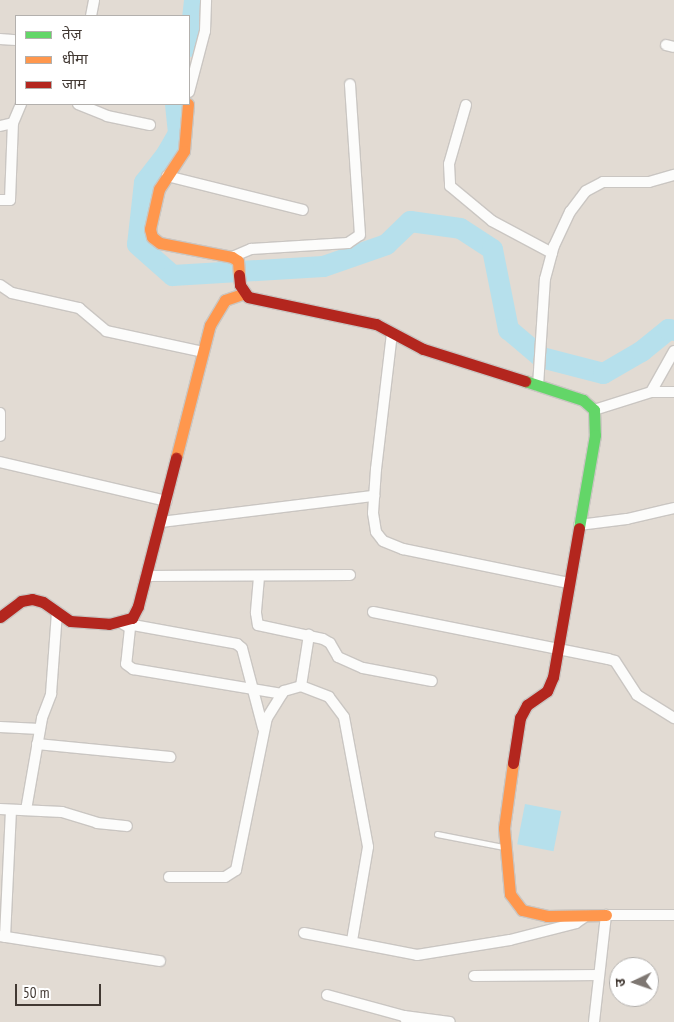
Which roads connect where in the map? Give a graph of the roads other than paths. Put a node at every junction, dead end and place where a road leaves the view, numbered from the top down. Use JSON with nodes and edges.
{"nodes":[{"id":1,"x":94,"y":0,"type":"edge"},
{"id":2,"x":206,"y":0,"type":"edge"},
{"id":3,"x":91,"y":15,"type":"edge"},
{"id":4,"x":0,"y":39,"type":"edge"},
{"id":5,"x":15,"y":40,"type":"edge"},
{"id":6,"x":350,"y":84,"type":"dead end"},
{"id":7,"x":190,"y":88,"type":"edge"},
{"id":8,"x":21,"y":105,"type":"edge"},
{"id":9,"x":188,"y":105,"type":"edge"},
{"id":10,"x":466,"y":105,"type":"dead end"},
{"id":11,"x":91,"y":107,"type":"edge"},
{"id":12,"x":13,"y":123,"type":"junction"},
{"id":13,"x":150,"y":125,"type":"dead end"},
{"id":14,"x":0,"y":126,"type":"edge"},
{"id":15,"x":674,"y":175,"type":"edge"},
{"id":16,"x":167,"y":176,"type":"junction"},
{"id":17,"x":0,"y":200,"type":"edge"},
{"id":18,"x":303,"y":210,"type":"dead end"},
{"id":19,"x":552,"y":252,"type":"junction"},
{"id":20,"x":235,"y":259,"type":"junction"},
{"id":21,"x":0,"y":285,"type":"edge"},
{"id":22,"x":243,"y":289,"type":"junction"},
{"id":23,"x":392,"y":333,"type":"junction"},
{"id":24,"x":674,"y":351,"type":"edge"},
{"id":25,"x":204,"y":352,"type":"junction"},
{"id":26,"x":538,"y":386,"type":"junction"},
{"id":27,"x":651,"y":392,"type":"junction"},
{"id":28,"x":674,"y":392,"type":"edge"},
{"id":29,"x":594,"y":410,"type":"junction"},
{"id":30,"x":0,"y":413,"type":"edge"},
{"id":31,"x":0,"y":436,"type":"edge"},
{"id":32,"x":0,"y":462,"type":"edge"},
{"id":33,"x":374,"y":496,"type":"junction"},
{"id":34,"x":166,"y":501,"type":"junction"},
{"id":35,"x":674,"y":508,"type":"edge"},
{"id":36,"x":160,"y":522,"type":"junction"},
{"id":37,"x":579,"y":525,"type":"junction"},
{"id":38,"x":350,"y":575,"type":"dead end"},
{"id":39,"x":146,"y":576,"type":"junction"},
{"id":40,"x":260,"y":577,"type":"junction"},
{"id":41,"x":569,"y":583,"type":"junction"},
{"id":42,"x":373,"y":612,"type":"dead end"},
{"id":43,"x":57,"y":613,"type":"junction"},
{"id":44,"x":0,"y":617,"type":"edge"},
{"id":45,"x":122,"y":623,"type":"junction"},
{"id":46,"x":309,"y":635,"type":"junction"},
{"id":47,"x":558,"y":648,"type":"junction"},
{"id":48,"x":432,"y":681,"type":"dead end"},
{"id":49,"x":301,"y":686,"type":"junction"},
{"id":50,"x":253,"y":687,"type":"junction"},
{"id":51,"x":282,"y":694,"type":"junction"},
{"id":52,"x":674,"y":718,"type":"edge"},
{"id":53,"x":0,"y":727,"type":"edge"},
{"id":54,"x":40,"y":728,"type":"junction"},
{"id":55,"x":264,"y":730,"type":"junction"},
{"id":56,"x":38,"y":744,"type":"junction"},
{"id":57,"x":170,"y":757,"type":"dead end"},
{"id":58,"x":0,"y":809,"type":"edge"},
{"id":59,"x":11,"y":810,"type":"junction"},
{"id":60,"x":26,"y":810,"type":"junction"},
{"id":61,"x":127,"y":826,"type":"dead end"},
{"id":62,"x":437,"y":834,"type":"dead end"},
{"id":63,"x":506,"y":848,"type":"junction"},
{"id":64,"x":169,"y":877,"type":"dead end"},
{"id":65,"x":606,"y":915,"type":"junction"},
{"id":66,"x":674,"y":915,"type":"edge"},
{"id":67,"x":587,"y":916,"type":"junction"},
{"id":68,"x":304,"y":933,"type":"dead end"},
{"id":69,"x":2,"y":936,"type":"edge"},
{"id":70,"x":352,"y":942,"type":"junction"},
{"id":71,"x":160,"y":961,"type":"dead end"},
{"id":72,"x":599,"y":975,"type":"junction"},
{"id":73,"x":474,"y":976,"type":"dead end"},
{"id":74,"x":327,"y":995,"type":"dead end"},
{"id":75,"x":405,"y":1019,"type":"edge"},
{"id":76,"x":450,"y":1022,"type":"edge"},
{"id":77,"x":594,"y":1022,"type":"edge"}],
"edges":[{"from":1,"to":3,"type":"street"},
{"from":2,"to":7,"type":"street"},
{"from":4,"to":5,"type":"street"},
{"from":6,"to":20,"type":"street"},
{"from":8,"to":12,"type":"street"},
{"from":9,"to":16,"type":"street"},
{"from":10,"to":19,"type":"street"},
{"from":11,"to":13,"type":"street"},
{"from":12,"to":14,"type":"street"},
{"from":12,"to":17,"type":"street"},
{"from":15,"to":19,"type":"street"},
{"from":16,"to":18,"type":"street"},
{"from":16,"to":20,"type":"street"},
{"from":19,"to":26,"type":"street"},
{"from":20,"to":22,"type":"street"},
{"from":21,"to":25,"type":"street"},
{"from":22,"to":23,"type":"street"},
{"from":22,"to":25,"type":"street"},
{"from":23,"to":26,"type":"street"},
{"from":23,"to":33,"type":"street"},
{"from":24,"to":27,"type":"street"},
{"from":25,"to":34,"type":"street"},
{"from":26,"to":29,"type":"street"},
{"from":27,"to":28,"type":"street"},
{"from":27,"to":29,"type":"street"},
{"from":29,"to":37,"type":"street"},
{"from":30,"to":31,"type":"street"},
{"from":32,"to":34,"type":"street"},
{"from":33,"to":36,"type":"street"},
{"from":33,"to":41,"type":"street"},
{"from":34,"to":36,"type":"street"},
{"from":35,"to":37,"type":"street"},
{"from":36,"to":39,"type":"street"},
{"from":37,"to":41,"type":"street"},
{"from":38,"to":40,"type":"street"},
{"from":39,"to":40,"type":"street"},
{"from":39,"to":45,"type":"street"},
{"from":40,"to":46,"type":"street"},
{"from":41,"to":47,"type":"street"},
{"from":42,"to":47,"type":"street"},
{"from":43,"to":44,"type":"street"},
{"from":43,"to":45,"type":"street"},
{"from":43,"to":54,"type":"street"},
{"from":45,"to":50,"type":"street"},
{"from":45,"to":50,"type":"street"},
{"from":46,"to":48,"type":"street"},
{"from":46,"to":49,"type":"street"},
{"from":47,"to":52,"type":"street"},
{"from":47,"to":63,"type":"street"},
{"from":49,"to":51,"type":"street"},
{"from":49,"to":70,"type":"street"},
{"from":50,"to":51,"type":"street"},
{"from":50,"to":55,"type":"street"},
{"from":51,"to":55,"type":"street"},
{"from":53,"to":54,"type":"street"},
{"from":54,"to":56,"type":"street"},
{"from":55,"to":64,"type":"street"},
{"from":56,"to":57,"type":"street"},
{"from":56,"to":60,"type":"street"},
{"from":58,"to":59,"type":"street"},
{"from":59,"to":60,"type":"street"},
{"from":59,"to":69,"type":"street"},
{"from":60,"to":61,"type":"street"},
{"from":62,"to":63,"type":"lane"},
{"from":63,"to":67,"type":"street"},
{"from":65,"to":66,"type":"street"},
{"from":65,"to":67,"type":"street"},
{"from":65,"to":72,"type":"street"},
{"from":67,"to":70,"type":"street"},
{"from":68,"to":70,"type":"street"},
{"from":69,"to":71,"type":"street"},
{"from":72,"to":73,"type":"street"},
{"from":72,"to":77,"type":"street"},
{"from":74,"to":75,"type":"street"},
{"from":75,"to":76,"type":"street"}]}
